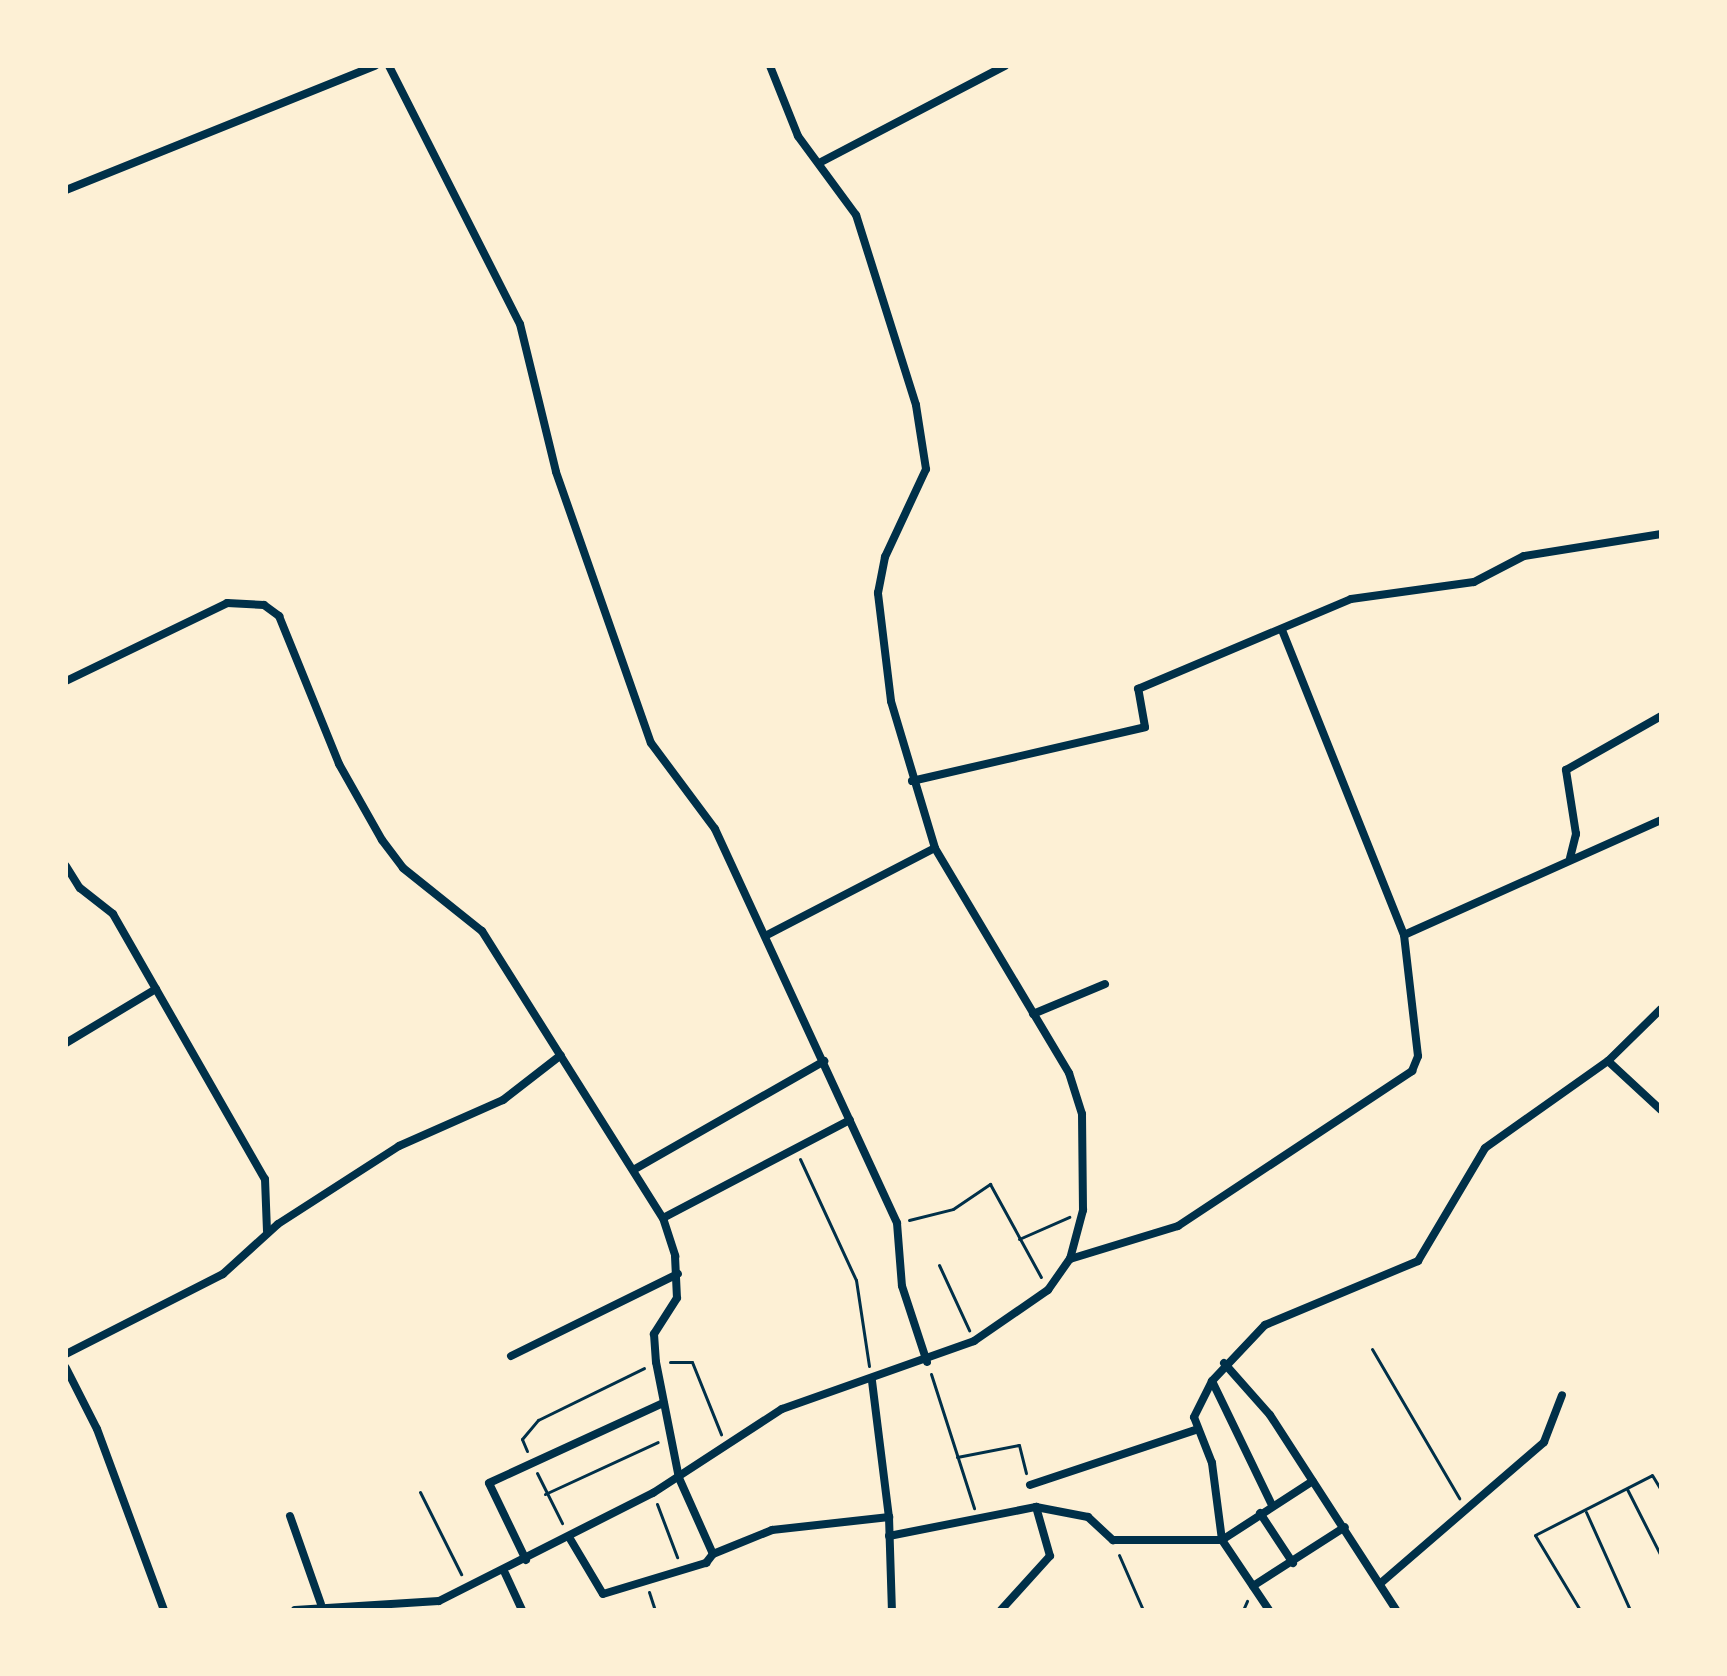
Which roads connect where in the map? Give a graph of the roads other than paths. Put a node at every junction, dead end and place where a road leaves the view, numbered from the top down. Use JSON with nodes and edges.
{"nodes":[{"id":1,"x":375,"y":66,"type":"edge"},
{"id":2,"x":389,"y":66,"type":"edge"},
{"id":3,"x":770,"y":66,"type":"edge"},
{"id":4,"x":1005,"y":66,"type":"edge"},
{"id":5,"x":821,"y":162,"type":"junction"},
{"id":6,"x":66,"y":190,"type":"edge"},
{"id":7,"x":1661,"y":534,"type":"edge"},
{"id":8,"x":1282,"y":630,"type":"junction"},
{"id":9,"x":66,"y":681,"type":"edge"},
{"id":10,"x":1661,"y":716,"type":"edge"},
{"id":11,"x":912,"y":781,"type":"junction"},
{"id":12,"x":1661,"y":820,"type":"edge"},
{"id":13,"x":935,"y":848,"type":"junction"},
{"id":14,"x":1570,"y":858,"type":"junction"},
{"id":15,"x":66,"y":866,"type":"edge"},
{"id":16,"x":767,"y":935,"type":"junction"},
{"id":17,"x":1404,"y":935,"type":"junction"},
{"id":18,"x":1105,"y":984,"type":"dead end"},
{"id":19,"x":156,"y":989,"type":"junction"},
{"id":20,"x":1661,"y":1009,"type":"edge"},
{"id":21,"x":1033,"y":1014,"type":"junction"},
{"id":22,"x":66,"y":1043,"type":"edge"},
{"id":23,"x":561,"y":1055,"type":"junction"},
{"id":24,"x":824,"y":1061,"type":"junction"},
{"id":25,"x":1608,"y":1061,"type":"junction"},
{"id":26,"x":1661,"y":1110,"type":"edge"},
{"id":27,"x":850,"y":1120,"type":"junction"},
{"id":28,"x":635,"y":1169,"type":"junction"},
{"id":29,"x":663,"y":1218,"type":"junction"},
{"id":30,"x":267,"y":1231,"type":"junction"},
{"id":31,"x":1070,"y":1259,"type":"junction"},
{"id":32,"x":678,"y":1274,"type":"junction"},
{"id":33,"x":66,"y":1354,"type":"edge"},
{"id":34,"x":511,"y":1356,"type":"dead end"},
{"id":35,"x":927,"y":1362,"type":"junction"},
{"id":36,"x":1224,"y":1363,"type":"junction"},
{"id":37,"x":66,"y":1368,"type":"edge"},
{"id":38,"x":872,"y":1381,"type":"junction"},
{"id":39,"x":1212,"y":1381,"type":"junction"},
{"id":40,"x":1562,"y":1395,"type":"dead end"},
{"id":41,"x":663,"y":1403,"type":"junction"},
{"id":42,"x":1198,"y":1429,"type":"junction"},
{"id":43,"x":679,"y":1478,"type":"junction"},
{"id":44,"x":1313,"y":1481,"type":"junction"},
{"id":45,"x":1030,"y":1485,"type":"road end"},
{"id":46,"x":1272,"y":1505,"type":"junction"},
{"id":47,"x":1036,"y":1507,"type":"junction"},
{"id":48,"x":1260,"y":1513,"type":"junction"},
{"id":49,"x":290,"y":1516,"type":"dead end"},
{"id":50,"x":889,"y":1517,"type":"junction"},
{"id":51,"x":1345,"y":1527,"type":"junction"},
{"id":52,"x":889,"y":1536,"type":"junction"},
{"id":53,"x":569,"y":1537,"type":"junction"},
{"id":54,"x":1222,"y":1540,"type":"junction"},
{"id":55,"x":713,"y":1554,"type":"junction"},
{"id":56,"x":526,"y":1560,"type":"junction"},
{"id":57,"x":1293,"y":1563,"type":"junction"},
{"id":58,"x":504,"y":1571,"type":"junction"},
{"id":59,"x":1382,"y":1582,"type":"junction"},
{"id":60,"x":1253,"y":1586,"type":"junction"},
{"id":61,"x":321,"y":1604,"type":"junction"},
{"id":62,"x":422,"y":1608,"type":"edge"},
{"id":63,"x":164,"y":1610,"type":"edge"},
{"id":64,"x":295,"y":1610,"type":"edge"},
{"id":65,"x":522,"y":1610,"type":"edge"},
{"id":66,"x":892,"y":1610,"type":"edge"},
{"id":67,"x":1001,"y":1610,"type":"edge"},
{"id":68,"x":1269,"y":1610,"type":"edge"},
{"id":69,"x":1396,"y":1610,"type":"edge"}],
"edges":[{"from":1,"to":6,"type":"street"},
{"from":2,"to":16,"type":"street"},
{"from":3,"to":5,"type":"street"},
{"from":4,"to":5,"type":"street"},
{"from":5,"to":11,"type":"street"},
{"from":7,"to":8,"type":"street"},
{"from":8,"to":11,"type":"street"},
{"from":8,"to":17,"type":"street"},
{"from":9,"to":23,"type":"street"},
{"from":10,"to":14,"type":"street"},
{"from":11,"to":13,"type":"street"},
{"from":12,"to":14,"type":"street"},
{"from":13,"to":16,"type":"street"},
{"from":13,"to":21,"type":"street"},
{"from":14,"to":17,"type":"street"},
{"from":15,"to":19,"type":"street"},
{"from":16,"to":24,"type":"street"},
{"from":17,"to":31,"type":"street"},
{"from":18,"to":21,"type":"street"},
{"from":19,"to":22,"type":"street"},
{"from":19,"to":30,"type":"street"},
{"from":20,"to":25,"type":"street"},
{"from":21,"to":31,"type":"street"},
{"from":23,"to":28,"type":"street"},
{"from":23,"to":30,"type":"street"},
{"from":24,"to":27,"type":"street"},
{"from":24,"to":28,"type":"street"},
{"from":25,"to":26,"type":"street"},
{"from":25,"to":36,"type":"street"},
{"from":27,"to":29,"type":"street"},
{"from":27,"to":35,"type":"street"},
{"from":28,"to":29,"type":"street"},
{"from":29,"to":32,"type":"street"},
{"from":30,"to":33,"type":"street"},
{"from":31,"to":35,"type":"street"},
{"from":32,"to":34,"type":"street"},
{"from":32,"to":41,"type":"street"},
{"from":35,"to":38,"type":"street"},
{"from":36,"to":39,"type":"street"},
{"from":36,"to":44,"type":"street"},
{"from":37,"to":63,"type":"street"},
{"from":38,"to":43,"type":"street"},
{"from":38,"to":50,"type":"street"},
{"from":39,"to":42,"type":"street"},
{"from":39,"to":46,"type":"street"},
{"from":40,"to":59,"type":"street"},
{"from":41,"to":43,"type":"street"},
{"from":41,"to":56,"type":"street"},
{"from":42,"to":45,"type":"street"},
{"from":42,"to":54,"type":"street"},
{"from":43,"to":53,"type":"street"},
{"from":43,"to":55,"type":"street"},
{"from":44,"to":46,"type":"street"},
{"from":44,"to":51,"type":"street"},
{"from":46,"to":48,"type":"street"},
{"from":47,"to":52,"type":"street"},
{"from":47,"to":54,"type":"street"},
{"from":47,"to":67,"type":"street"},
{"from":48,"to":54,"type":"street"},
{"from":48,"to":57,"type":"street"},
{"from":49,"to":61,"type":"street"},
{"from":50,"to":52,"type":"street"},
{"from":50,"to":55,"type":"street"},
{"from":51,"to":57,"type":"street"},
{"from":51,"to":59,"type":"street"},
{"from":52,"to":66,"type":"street"},
{"from":53,"to":55,"type":"street"},
{"from":53,"to":56,"type":"street"},
{"from":54,"to":60,"type":"street"},
{"from":56,"to":58,"type":"street"},
{"from":57,"to":60,"type":"street"},
{"from":58,"to":62,"type":"street"},
{"from":58,"to":65,"type":"street"},
{"from":59,"to":69,"type":"street"},
{"from":60,"to":68,"type":"street"},
{"from":61,"to":62,"type":"street"},
{"from":61,"to":64,"type":"street"}]}
